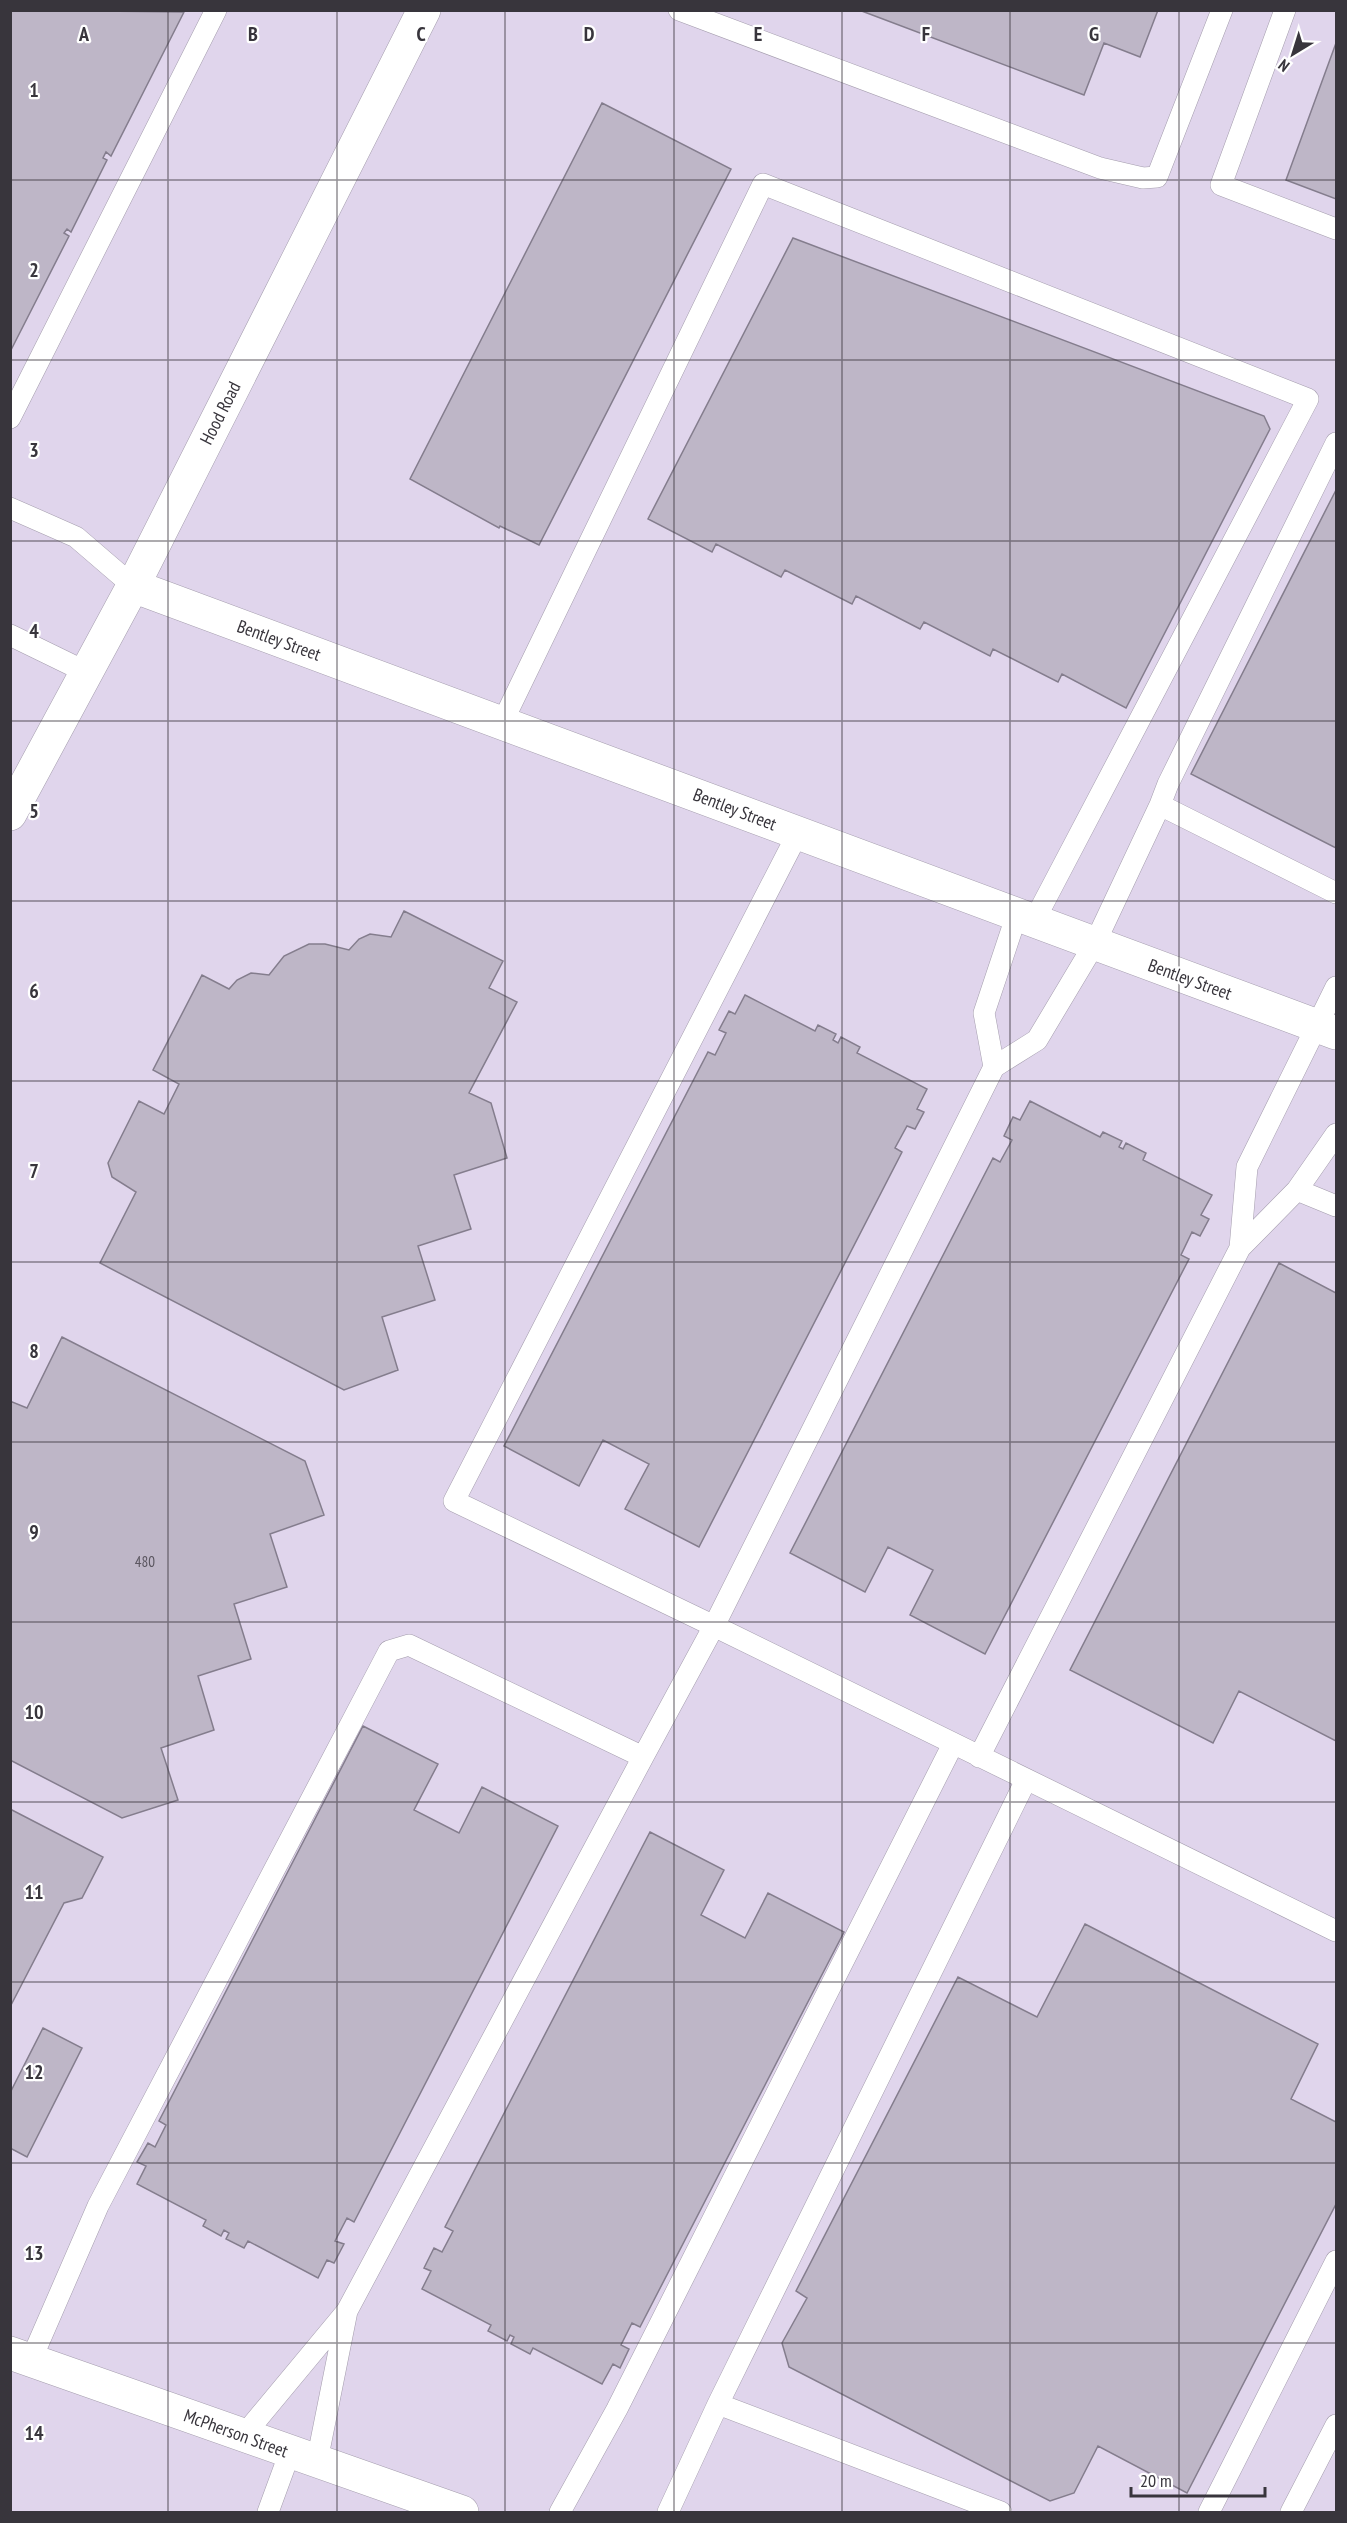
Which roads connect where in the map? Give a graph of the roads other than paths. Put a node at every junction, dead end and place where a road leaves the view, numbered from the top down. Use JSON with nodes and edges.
{"nodes":[{"id":1,"x":216,"y":10,"type":"edge"},
{"id":2,"x":424,"y":10,"type":"edge"},
{"id":3,"x":679,"y":10,"type":"edge"},
{"id":4,"x":1222,"y":10,"type":"edge"},
{"id":5,"x":1285,"y":10,"type":"edge"},
{"id":6,"x":1336,"y":229,"type":"edge"},
{"id":7,"x":10,"y":417,"type":"edge"},
{"id":8,"x":1336,"y":443,"type":"edge"},
{"id":9,"x":10,"y":508,"type":"edge"},
{"id":10,"x":133,"y":586,"type":"junction"},
{"id":11,"x":10,"y":635,"type":"edge"},
{"id":12,"x":86,"y":672,"type":"junction"},
{"id":13,"x":502,"y":723,"type":"junction"},
{"id":14,"x":1160,"y":805,"type":"junction"},
{"id":15,"x":10,"y":814,"type":"edge"},
{"id":16,"x":798,"y":833,"type":"junction"},
{"id":17,"x":1336,"y":893,"type":"edge"},
{"id":18,"x":1025,"y":917,"type":"junction"},
{"id":19,"x":1095,"y":944,"type":"junction"},
{"id":20,"x":1336,"y":987,"type":"edge"},
{"id":21,"x":1326,"y":1029,"type":"edge"},
{"id":22,"x":994,"y":1067,"type":"junction"},
{"id":23,"x":1336,"y":1134,"type":"edge"},
{"id":24,"x":1297,"y":1190,"type":"junction"},
{"id":25,"x":1336,"y":1206,"type":"edge"},
{"id":26,"x":1240,"y":1248,"type":"junction"},
{"id":27,"x":714,"y":1626,"type":"junction"},
{"id":28,"x":953,"y":1744,"type":"junction"},
{"id":29,"x":643,"y":1757,"type":"junction"},
{"id":30,"x":979,"y":1757,"type":"junction"},
{"id":31,"x":1026,"y":1780,"type":"junction"},
{"id":32,"x":1336,"y":1931,"type":"edge"},
{"id":33,"x":1336,"y":2261,"type":"edge"},
{"id":34,"x":347,"y":2311,"type":"junction"},
{"id":35,"x":21,"y":2357,"type":"edge"},
{"id":36,"x":718,"y":2404,"type":"junction"},
{"id":37,"x":1336,"y":2425,"type":"edge"},
{"id":38,"x":244,"y":2435,"type":"junction"},
{"id":39,"x":303,"y":2457,"type":"junction"},
{"id":40,"x":268,"y":2512,"type":"edge"},
{"id":41,"x":462,"y":2512,"type":"edge"},
{"id":42,"x":560,"y":2512,"type":"edge"},
{"id":43,"x":668,"y":2512,"type":"edge"},
{"id":44,"x":1001,"y":2512,"type":"edge"},
{"id":45,"x":1209,"y":2512,"type":"edge"},
{"id":46,"x":1291,"y":2512,"type":"edge"}],
"edges":[{"from":1,"to":7,"type":"lane"},
{"from":2,"to":10,"type":"street","name":"Hood Road"},
{"from":3,"to":4,"type":"lane"},
{"from":5,"to":6,"type":"lane"},
{"from":8,"to":14,"type":"lane"},
{"from":9,"to":10,"type":"lane"},
{"from":10,"to":12,"type":"street","name":"Hood Road"},
{"from":10,"to":13,"type":"street","name":"Bentley Street"},
{"from":11,"to":12,"type":"lane"},
{"from":12,"to":15,"type":"street","name":"Hood Road"},
{"from":13,"to":16,"type":"street","name":"Bentley Street"},
{"from":13,"to":18,"type":"lane"},
{"from":14,"to":17,"type":"lane"},
{"from":14,"to":19,"type":"lane"},
{"from":16,"to":18,"type":"street","name":"Bentley Street"},
{"from":16,"to":27,"type":"lane"},
{"from":18,"to":19,"type":"street","name":"Bentley Street"},
{"from":18,"to":22,"type":"lane"},
{"from":19,"to":21,"type":"street","name":"Bentley Street"},
{"from":19,"to":22,"type":"lane"},
{"from":20,"to":21,"type":"lane"},
{"from":21,"to":26,"type":"lane"},
{"from":22,"to":27,"type":"lane"},
{"from":23,"to":24,"type":"lane"},
{"from":24,"to":25,"type":"lane"},
{"from":24,"to":26,"type":"lane"},
{"from":26,"to":30,"type":"lane"},
{"from":27,"to":28,"type":"lane"},
{"from":27,"to":29,"type":"lane"},
{"from":28,"to":30,"type":"lane"},
{"from":28,"to":42,"type":"lane"},
{"from":29,"to":34,"type":"lane"},
{"from":29,"to":35,"type":"lane"},
{"from":30,"to":31,"type":"lane"},
{"from":31,"to":32,"type":"lane"},
{"from":31,"to":36,"type":"lane"},
{"from":33,"to":45,"type":"lane"},
{"from":34,"to":38,"type":"lane"},
{"from":34,"to":39,"type":"lane"},
{"from":35,"to":38,"type":"street","name":"McPherson Street"},
{"from":36,"to":43,"type":"lane"},
{"from":36,"to":44,"type":"lane"},
{"from":37,"to":46,"type":"lane"},
{"from":38,"to":39,"type":"street","name":"McPherson Street"},
{"from":39,"to":40,"type":"lane"},
{"from":39,"to":41,"type":"street","name":"McPherson Street"}]}
